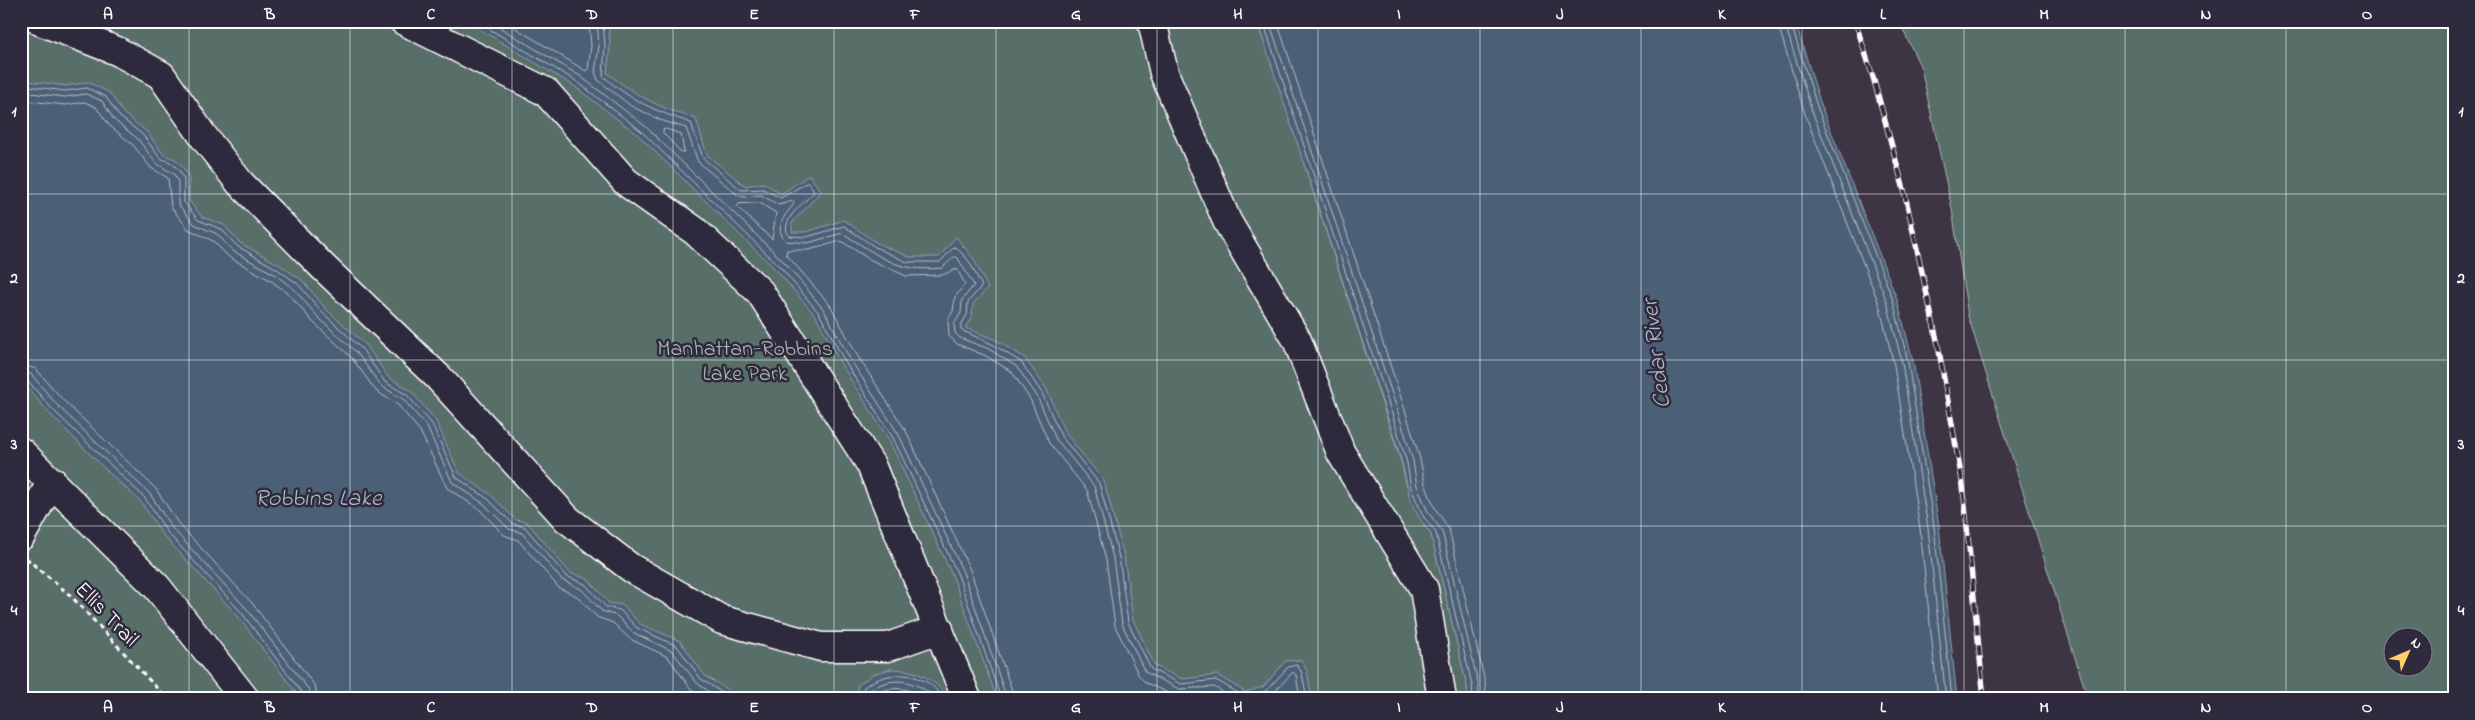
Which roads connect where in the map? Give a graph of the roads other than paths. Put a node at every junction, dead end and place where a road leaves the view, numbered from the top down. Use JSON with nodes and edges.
{"nodes":[{"id":1,"x":40,"y":21,"type":"edge"},
{"id":2,"x":404,"y":21,"type":"edge"},
{"id":3,"x":1152,"y":21,"type":"edge"},
{"id":4,"x":21,"y":452,"type":"edge"},
{"id":5,"x":52,"y":481,"type":"junction"},
{"id":6,"x":21,"y":536,"type":"edge"},
{"id":7,"x":939,"y":629,"type":"junction"},
{"id":8,"x":245,"y":699,"type":"edge"},
{"id":9,"x":967,"y":699,"type":"edge"},
{"id":10,"x":1442,"y":699,"type":"edge"}],
"edges":[{"from":1,"to":7,"type":"lane"},
{"from":2,"to":7,"type":"lane"},
{"from":3,"to":10,"type":"lane"},
{"from":4,"to":5,"type":"lane"},
{"from":5,"to":6,"type":"lane"},
{"from":5,"to":8,"type":"lane"},
{"from":7,"to":9,"type":"lane"}]}
